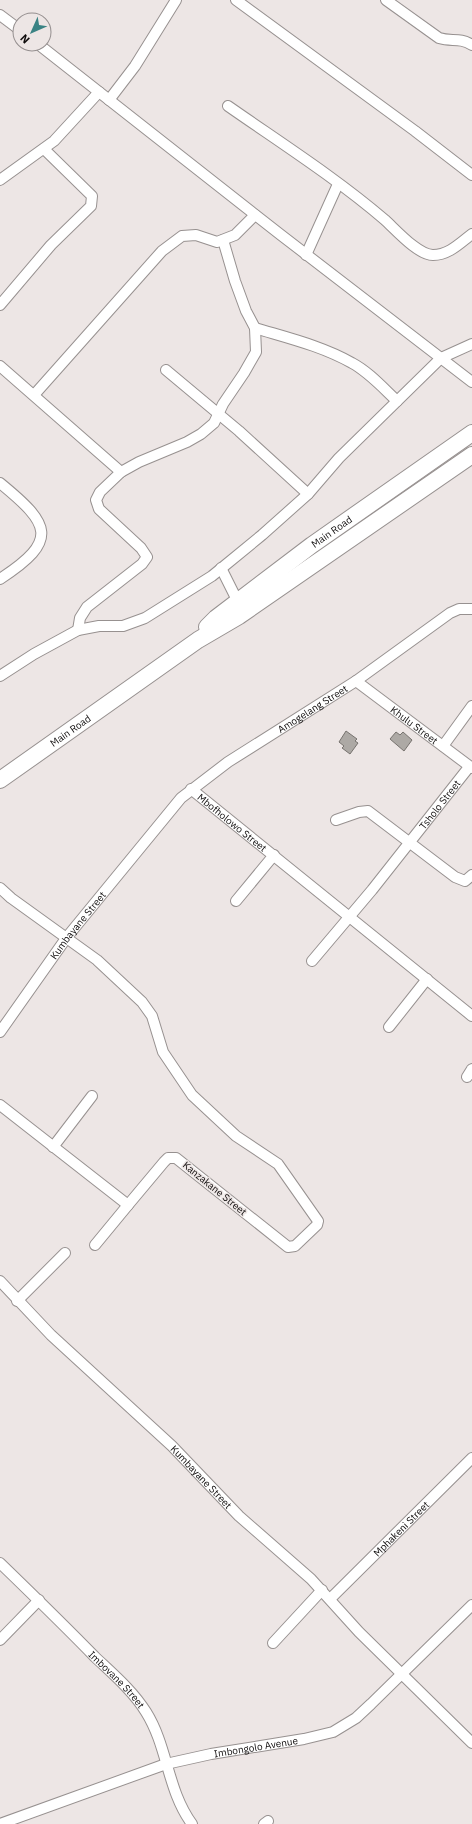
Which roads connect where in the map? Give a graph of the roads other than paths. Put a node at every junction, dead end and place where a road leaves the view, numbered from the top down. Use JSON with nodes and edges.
{"nodes":[{"id":1,"x":176,"y":0,"type":"edge"},
{"id":2,"x":236,"y":0,"type":"edge"},
{"id":3,"x":386,"y":0,"type":"edge"},
{"id":4,"x":0,"y":15,"type":"edge"},
{"id":5,"x":12,"y":24,"type":"edge"},
{"id":6,"x":472,"y":45,"type":"edge"},
{"id":7,"x":48,"y":52,"type":"edge"},
{"id":8,"x":99,"y":92,"type":"junction"},
{"id":9,"x":109,"y":100,"type":"junction"},
{"id":10,"x":228,"y":106,"type":"dead end"},
{"id":11,"x":44,"y":150,"type":"junction"},
{"id":12,"x":472,"y":176,"type":"edge"},
{"id":13,"x":0,"y":180,"type":"edge"},
{"id":14,"x":338,"y":184,"type":"junction"},
{"id":15,"x":255,"y":215,"type":"junction"},
{"id":16,"x":472,"y":234,"type":"edge"},
{"id":17,"x":223,"y":240,"type":"junction"},
{"id":18,"x":306,"y":255,"type":"junction"},
{"id":19,"x":0,"y":305,"type":"edge"},
{"id":20,"x":255,"y":328,"type":"junction"},
{"id":21,"x":472,"y":344,"type":"edge"},
{"id":22,"x":441,"y":358,"type":"junction"},
{"id":23,"x":0,"y":366,"type":"edge"},
{"id":24,"x":166,"y":370,"type":"dead end"},
{"id":25,"x":472,"y":382,"type":"edge"},
{"id":26,"x":34,"y":395,"type":"junction"},
{"id":27,"x":396,"y":401,"type":"junction"},
{"id":28,"x":218,"y":413,"type":"junction"},
{"id":29,"x":472,"y":434,"type":"edge"},
{"id":30,"x":472,"y":455,"type":"edge"},
{"id":31,"x":121,"y":472,"type":"junction"},
{"id":32,"x":0,"y":483,"type":"edge"},
{"id":33,"x":308,"y":494,"type":"junction"},
{"id":34,"x":221,"y":568,"type":"junction"},
{"id":35,"x":0,"y":579,"type":"edge"},
{"id":36,"x":238,"y":602,"type":"junction"},
{"id":37,"x":472,"y":609,"type":"edge"},
{"id":38,"x":78,"y":630,"type":"junction"},
{"id":39,"x":198,"y":640,"type":"junction"},
{"id":40,"x":0,"y":676,"type":"edge"},
{"id":41,"x":356,"y":681,"type":"junction"},
{"id":42,"x":472,"y":706,"type":"edge"},
{"id":43,"x":443,"y":746,"type":"junction"},
{"id":44,"x":471,"y":768,"type":"edge"},
{"id":45,"x":0,"y":780,"type":"edge"},
{"id":46,"x":191,"y":789,"type":"junction"},
{"id":47,"x":336,"y":820,"type":"dead end"},
{"id":48,"x":161,"y":822,"type":"joint"},
{"id":49,"x":410,"y":842,"type":"junction"},
{"id":50,"x":274,"y":855,"type":"junction"},
{"id":51,"x":472,"y":876,"type":"edge"},
{"id":52,"x":0,"y":888,"type":"edge"},
{"id":53,"x":236,"y":901,"type":"dead end"},
{"id":54,"x":350,"y":916,"type":"junction"},
{"id":55,"x":67,"y":937,"type":"junction"},
{"id":56,"x":312,"y":961,"type":"dead end"},
{"id":57,"x":427,"y":979,"type":"junction"},
{"id":58,"x":472,"y":1016,"type":"edge"},
{"id":59,"x":388,"y":1027,"type":"dead end"},
{"id":60,"x":0,"y":1032,"type":"edge"},
{"id":61,"x":92,"y":1096,"type":"dead end"},
{"id":62,"x":0,"y":1104,"type":"edge"},
{"id":63,"x":53,"y":1147,"type":"junction"},
{"id":64,"x":128,"y":1205,"type":"junction"},
{"id":65,"x":96,"y":1245,"type":"dead end"},
{"id":66,"x":65,"y":1253,"type":"dead end"},
{"id":67,"x":0,"y":1281,"type":"edge"},
{"id":68,"x":18,"y":1301,"type":"junction"},
{"id":69,"x":472,"y":1458,"type":"edge"},
{"id":70,"x":0,"y":1563,"type":"edge"},
{"id":71,"x":322,"y":1590,"type":"junction"},
{"id":72,"x":330,"y":1599,"type":"junction"},
{"id":73,"x":39,"y":1600,"type":"junction"},
{"id":74,"x":472,"y":1605,"type":"edge"},
{"id":75,"x":0,"y":1640,"type":"edge"},
{"id":76,"x":273,"y":1643,"type":"dead end"},
{"id":77,"x":401,"y":1674,"type":"junction"},
{"id":78,"x":472,"y":1743,"type":"edge"},
{"id":79,"x":166,"y":1764,"type":"junction"},
{"id":80,"x":0,"y":1824,"type":"edge"},
{"id":81,"x":192,"y":1824,"type":"edge"}],
"edges":[{"from":1,"to":9,"type":"street"},
{"from":2,"to":12,"type":"street"},
{"from":3,"to":6,"type":"street"},
{"from":4,"to":5,"type":"street"},
{"from":7,"to":8,"type":"street"},
{"from":8,"to":9,"type":"street"},
{"from":8,"to":11,"type":"street"},
{"from":9,"to":15,"type":"street"},
{"from":10,"to":14,"type":"street"},
{"from":11,"to":13,"type":"street"},
{"from":11,"to":19,"type":"street"},
{"from":14,"to":16,"type":"street"},
{"from":14,"to":18,"type":"street"},
{"from":15,"to":17,"type":"street"},
{"from":15,"to":18,"type":"street"},
{"from":17,"to":20,"type":"street"},
{"from":17,"to":26,"type":"street"},
{"from":18,"to":22,"type":"street"},
{"from":20,"to":27,"type":"street"},
{"from":20,"to":28,"type":"street"},
{"from":21,"to":22,"type":"street"},
{"from":22,"to":25,"type":"street"},
{"from":22,"to":27,"type":"street"},
{"from":23,"to":26,"type":"street"},
{"from":24,"to":28,"type":"street"},
{"from":26,"to":31,"type":"street"},
{"from":27,"to":33,"type":"street"},
{"from":28,"to":31,"type":"street"},
{"from":28,"to":33,"type":"street"},
{"from":29,"to":36,"type":"main road","name":"Main Road"},
{"from":30,"to":39,"type":"main road","name":"Main Road"},
{"from":31,"to":38,"type":"street"},
{"from":32,"to":35,"type":"street"},
{"from":33,"to":34,"type":"street"},
{"from":34,"to":36,"type":"street"},
{"from":34,"to":38,"type":"street"},
{"from":36,"to":39,"type":"main road","name":"Main Road"},
{"from":37,"to":41,"type":"street","name":"Amogelang Street"},
{"from":38,"to":40,"type":"street"},
{"from":39,"to":45,"type":"main road","name":"Main Road"},
{"from":41,"to":43,"type":"street","name":"Khulu Street"},
{"from":41,"to":46,"type":"street","name":"Amogelang Street"},
{"from":42,"to":43,"type":"street"},
{"from":43,"to":44,"type":"street","name":"Khulu Street"},
{"from":44,"to":49,"type":"street","name":"Tsholo Street"},
{"from":46,"to":48,"type":"street","name":"Amogelang Street"},
{"from":46,"to":50,"type":"street","name":"Mbofholowo Street"},
{"from":47,"to":49,"type":"street"},
{"from":48,"to":55,"type":"street","name":"Kumbayane Street"},
{"from":49,"to":51,"type":"street"},
{"from":49,"to":54,"type":"street","name":"Tsholo Street"},
{"from":50,"to":53,"type":"street","name":"Mbofholowo Street"},
{"from":50,"to":54,"type":"street","name":"Mbofholowo Street"},
{"from":52,"to":55,"type":"street"},
{"from":54,"to":56,"type":"street"},
{"from":54,"to":57,"type":"street","name":"Mbofholowo Street"},
{"from":55,"to":60,"type":"street","name":"Kumbayane Street"},
{"from":55,"to":64,"type":"street","name":"Kanzakane Street"},
{"from":57,"to":58,"type":"street","name":"Mbofholowo Street"},
{"from":57,"to":59,"type":"street"},
{"from":61,"to":63,"type":"street"},
{"from":62,"to":63,"type":"street"},
{"from":63,"to":64,"type":"street"},
{"from":64,"to":65,"type":"street","name":"Kanzakane Street"},
{"from":66,"to":68,"type":"street"},
{"from":67,"to":68,"type":"street","name":"Kumbayane Street"},
{"from":68,"to":71,"type":"street","name":"Kumbayane Street"},
{"from":69,"to":72,"type":"street","name":"Mphakeni Street"},
{"from":70,"to":73,"type":"street","name":"Imbovane Street"},
{"from":71,"to":72,"type":"street","name":"Kumbayane Street"},
{"from":71,"to":76,"type":"street"},
{"from":72,"to":77,"type":"street","name":"Kumbayane Street"},
{"from":73,"to":75,"type":"street"},
{"from":73,"to":79,"type":"street","name":"Imbovane Street"},
{"from":74,"to":77,"type":"street","name":"Imbongolo Avenue"},
{"from":77,"to":78,"type":"street","name":"Kumbayane Street"},
{"from":77,"to":79,"type":"street","name":"Imbongolo Avenue"},
{"from":79,"to":80,"type":"street","name":"Imbongolo Avenue"},
{"from":79,"to":81,"type":"street","name":"Imbovane Street"}]}
